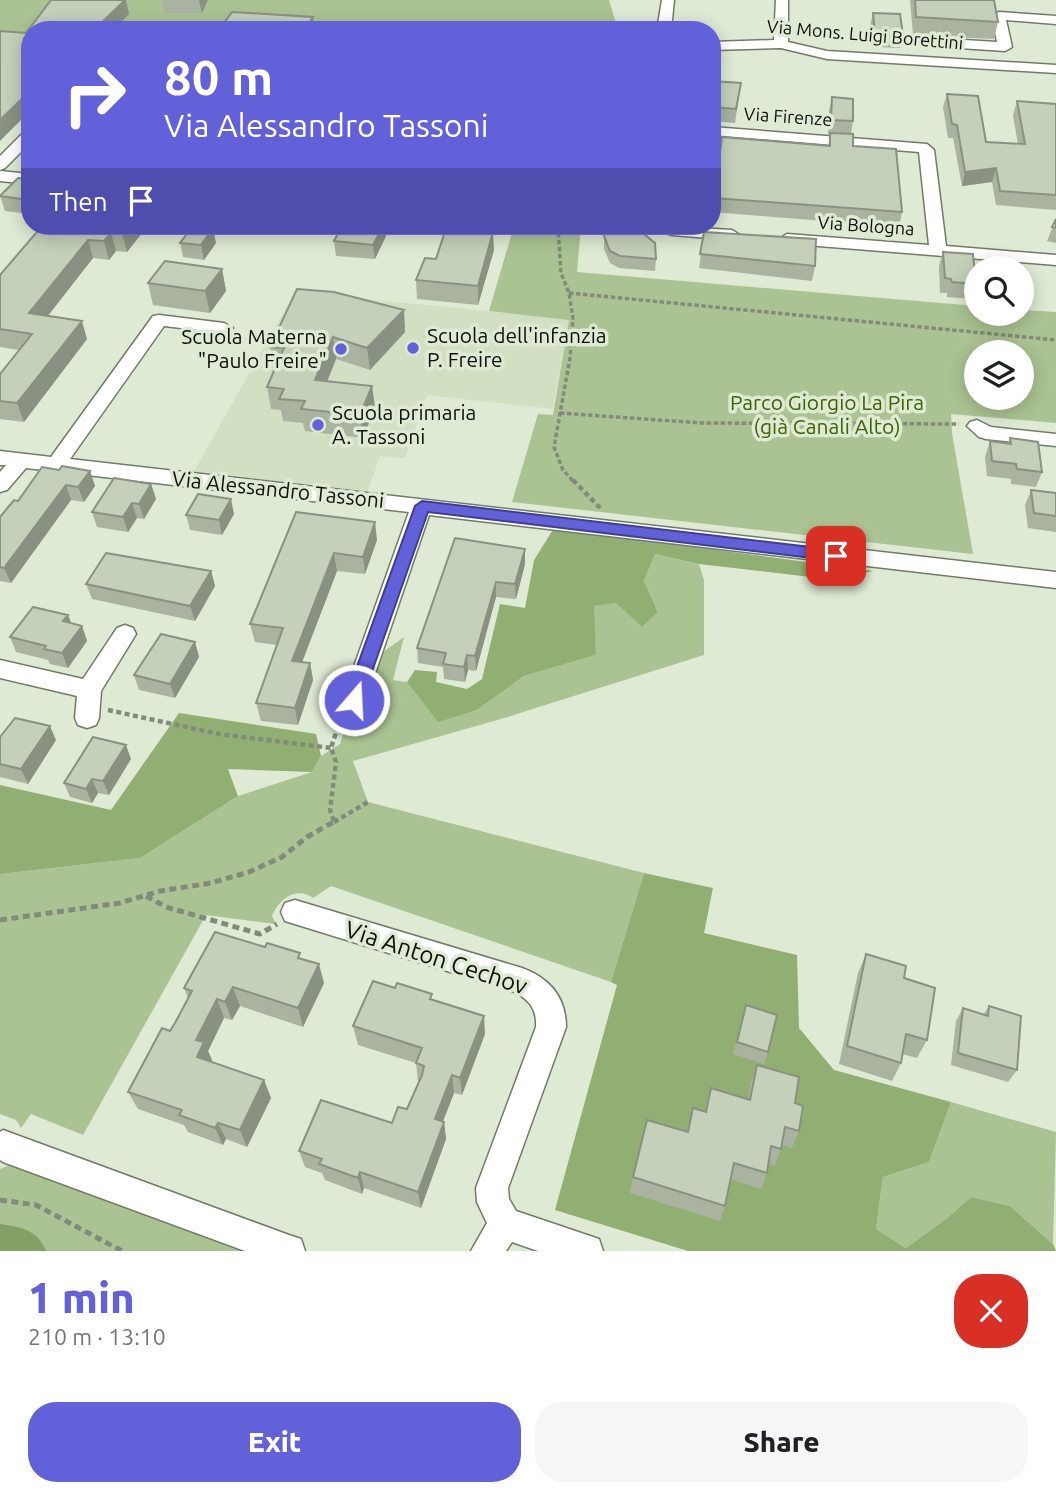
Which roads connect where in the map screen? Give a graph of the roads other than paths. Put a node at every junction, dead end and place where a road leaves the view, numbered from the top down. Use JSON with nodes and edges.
{"nodes":[{"id":1,"x":668,"y":0,"type":"edge"},
{"id":2,"x":782,"y":0,"type":"edge"},
{"id":3,"x":1056,"y":20,"type":"edge"},
{"id":4,"x":665,"y":21,"type":"edge"},
{"id":5,"x":914,"y":41,"type":"dead end"},
{"id":6,"x":781,"y":44,"type":"junction"},
{"id":7,"x":721,"y":46,"type":"edge"},
{"id":8,"x":1056,"y":69,"type":"edge"},
{"id":9,"x":721,"y":132,"type":"edge"},
{"id":10,"x":21,"y":143,"type":"edge"},
{"id":11,"x":0,"y":165,"type":"edge"},
{"id":12,"x":0,"y":176,"type":"edge"},
{"id":13,"x":21,"y":178,"type":"edge"},
{"id":14,"x":721,"y":233,"type":"edge"},
{"id":15,"x":938,"y":250,"type":"junction"},
{"id":16,"x":1056,"y":260,"type":"edge"},
{"id":17,"x":224,"y":328,"type":"dead end"},
{"id":18,"x":977,"y":426,"type":"road end"},
{"id":19,"x":1056,"y":440,"type":"edge"},
{"id":20,"x":10,"y":459,"type":"edge"},
{"id":21,"x":56,"y":465,"type":"junction"},
{"id":22,"x":0,"y":485,"type":"edge"},
{"id":23,"x":422,"y":506,"type":"junction"},
{"id":24,"x":1056,"y":580,"type":"edge"},
{"id":25,"x":125,"y":634,"type":"dead end"},
{"id":26,"x":0,"y":669,"type":"edge"},
{"id":27,"x":354,"y":700,"type":"road end"},
{"id":28,"x":295,"y":912,"type":"road end"},
{"id":29,"x":3,"y":1146,"type":"dead end"},
{"id":30,"x":505,"y":1224,"type":"junction"},
{"id":31,"x":289,"y":1251,"type":"edge"},
{"id":32,"x":488,"y":1251,"type":"edge"},
{"id":33,"x":587,"y":1251,"type":"edge"}],
"edges":[{"from":1,"to":4,"type":"street"},
{"from":2,"to":6,"type":"street"},
{"from":3,"to":5,"type":"street"},
{"from":6,"to":7,"type":"street","name":"Via Mons. Luigi Borettini"},
{"from":6,"to":8,"type":"street","name":"Via Mons. Luigi Borettini"},
{"from":9,"to":15,"type":"street","name":"Via Firenze"},
{"from":10,"to":11,"type":"street"},
{"from":12,"to":13,"type":"street"},
{"from":14,"to":15,"type":"street","name":"Via Bologna"},
{"from":15,"to":16,"type":"street","name":"Via Bologna"},
{"from":17,"to":21,"type":"street"},
{"from":18,"to":19,"type":"street"},
{"from":20,"to":21,"type":"street","name":"Via Alessandro Tassoni"},
{"from":20,"to":22,"type":"street"},
{"from":21,"to":23,"type":"street","name":"Via Alessandro Tassoni"},
{"from":23,"to":24,"type":"street","name":"Via Alessandro Tassoni"},
{"from":23,"to":27,"type":"street"},
{"from":25,"to":26,"type":"street"},
{"from":28,"to":30,"type":"street","name":"Via Anton Cechov"},
{"from":29,"to":31,"type":"street"},
{"from":30,"to":32,"type":"street"},
{"from":30,"to":33,"type":"street"}]}
